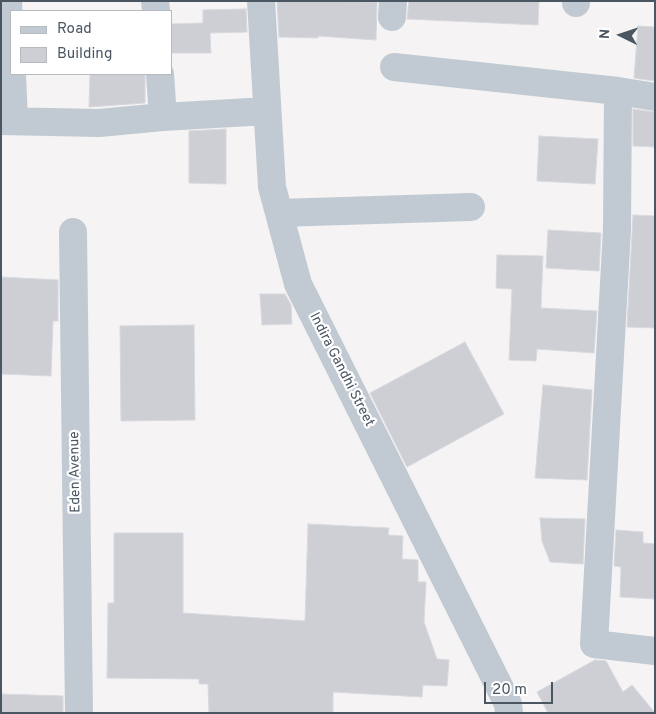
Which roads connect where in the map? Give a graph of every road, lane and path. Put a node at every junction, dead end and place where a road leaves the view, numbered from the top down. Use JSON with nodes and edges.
{"nodes":[{"id":1,"x":8,"y":1,"type":"edge"},
{"id":2,"x":261,"y":1,"type":"edge"},
{"id":3,"x":10,"y":45,"type":"edge"},
{"id":4,"x":394,"y":67,"type":"dead end"},
{"id":5,"x":12,"y":75,"type":"edge"},
{"id":6,"x":160,"y":75,"type":"edge"},
{"id":7,"x":618,"y":91,"type":"junction"},
{"id":8,"x":655,"y":97,"type":"edge"},
{"id":9,"x":267,"y":111,"type":"junction"},
{"id":10,"x":163,"y":117,"type":"junction"},
{"id":11,"x":8,"y":121,"type":"edge"},
{"id":12,"x":471,"y":207,"type":"dead end"},
{"id":13,"x":279,"y":213,"type":"junction"},
{"id":14,"x":73,"y":232,"type":"dead end"},
{"id":15,"x":655,"y":650,"type":"edge"},
{"id":16,"x":79,"y":713,"type":"edge"},
{"id":17,"x":509,"y":713,"type":"edge"}],
"edges":[{"from":1,"to":3,"type":"street"},
{"from":2,"to":9,"type":"street","name":"Indira Gandhi Street"},
{"from":4,"to":7,"type":"street"},
{"from":5,"to":11,"type":"street"},
{"from":6,"to":10,"type":"street"},
{"from":7,"to":8,"type":"street"},
{"from":7,"to":15,"type":"street"},
{"from":9,"to":10,"type":"street"},
{"from":9,"to":13,"type":"street","name":"Indira Gandhi Street"},
{"from":10,"to":11,"type":"street"},
{"from":12,"to":13,"type":"street"},
{"from":13,"to":17,"type":"street","name":"Indira Gandhi Street"},
{"from":14,"to":16,"type":"street","name":"Eden Avenue"}]}
